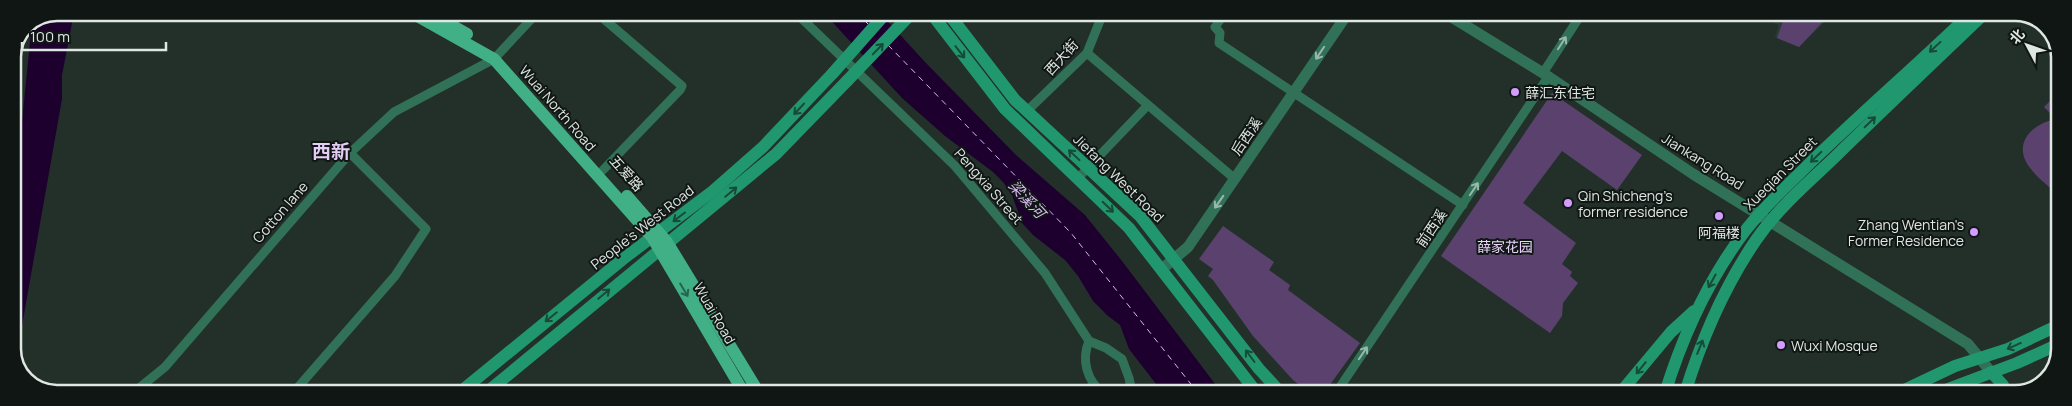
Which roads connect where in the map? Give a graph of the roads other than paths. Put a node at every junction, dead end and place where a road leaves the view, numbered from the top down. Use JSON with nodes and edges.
{"nodes":[{"id":1,"x":428,"y":21,"type":"edge"},
{"id":2,"x":442,"y":21,"type":"edge"},
{"id":3,"x":530,"y":21,"type":"edge"},
{"id":4,"x":606,"y":21,"type":"edge"},
{"id":5,"x":805,"y":21,"type":"edge"},
{"id":6,"x":879,"y":21,"type":"edge"},
{"id":7,"x":905,"y":21,"type":"edge"},
{"id":8,"x":937,"y":21,"type":"edge"},
{"id":9,"x":954,"y":21,"type":"edge"},
{"id":10,"x":1100,"y":21,"type":"edge"},
{"id":11,"x":1218,"y":21,"type":"edge"},
{"id":12,"x":1343,"y":21,"type":"edge"},
{"id":13,"x":1458,"y":21,"type":"edge"},
{"id":14,"x":1577,"y":21,"type":"edge"},
{"id":15,"x":1962,"y":21,"type":"edge"},
{"id":16,"x":1977,"y":21,"type":"edge"},
{"id":17,"x":1087,"y":52,"type":"junction"},
{"id":18,"x":497,"y":56,"type":"junction"},
{"id":19,"x":1545,"y":75,"type":"junction"},
{"id":20,"x":1294,"y":92,"type":"junction"},
{"id":21,"x":1148,"y":105,"type":"junction"},
{"id":22,"x":1027,"y":111,"type":"junction"},
{"id":23,"x":350,"y":153,"type":"junction"},
{"id":24,"x":1088,"y":168,"type":"junction"},
{"id":25,"x":604,"y":170,"type":"junction"},
{"id":26,"x":1078,"y":178,"type":"junction"},
{"id":27,"x":1235,"y":179,"type":"junction"},
{"id":28,"x":1463,"y":205,"type":"junction"},
{"id":29,"x":1760,"y":214,"type":"junction"},
{"id":30,"x":1772,"y":221,"type":"junction"},
{"id":31,"x":659,"y":240,"type":"junction"},
{"id":32,"x":1175,"y":259,"type":"junction"},
{"id":33,"x":1162,"y":270,"type":"junction"},
{"id":34,"x":1698,"y":308,"type":"junction"},
{"id":35,"x":2051,"y":329,"type":"edge"},
{"id":36,"x":1089,"y":341,"type":"junction"},
{"id":37,"x":2051,"y":348,"type":"edge"},
{"id":38,"x":1980,"y":358,"type":"junction"},
{"id":39,"x":1992,"y":372,"type":"junction"},
{"id":40,"x":1093,"y":384,"type":"edge"},
{"id":41,"x":143,"y":385,"type":"edge"},
{"id":42,"x":301,"y":385,"type":"edge"},
{"id":43,"x":469,"y":385,"type":"edge"},
{"id":44,"x":495,"y":385,"type":"edge"},
{"id":45,"x":740,"y":385,"type":"edge"},
{"id":46,"x":754,"y":385,"type":"edge"},
{"id":47,"x":1130,"y":385,"type":"edge"},
{"id":48,"x":1251,"y":385,"type":"edge"},
{"id":49,"x":1274,"y":385,"type":"edge"},
{"id":50,"x":1341,"y":385,"type":"edge"},
{"id":51,"x":1627,"y":385,"type":"edge"},
{"id":52,"x":1668,"y":385,"type":"edge"},
{"id":53,"x":1688,"y":385,"type":"edge"},
{"id":54,"x":1916,"y":385,"type":"edge"},
{"id":55,"x":1960,"y":385,"type":"edge"},
{"id":56,"x":2003,"y":385,"type":"edge"}],
"edges":[{"from":1,"to":18,"type":"main road","name":"Wuai North Road"},
{"from":2,"to":18,"type":"main road","name":"五爱路"},
{"from":3,"to":18,"type":"street","name":"Cotton lane"},
{"from":4,"to":25,"type":"street"},
{"from":5,"to":36,"type":"street","name":"Pengxia Street"},
{"from":6,"to":31,"type":"main road","name":"People's West Road","one_way":true,"bridge":true},
{"from":31,"to":7,"type":"main road","name":"People's West Road","one_way":true,"bridge":true},
{"from":8,"to":26,"type":"main road","name":"Jiefang West Road","one_way":true},
{"from":9,"to":22,"type":"main road","name":"Jiefang West Road"},
{"from":10,"to":17,"type":"street","name":"西大街"},
{"from":11,"to":20,"type":"street"},
{"from":12,"to":20,"type":"street","name":"后西溪","one_way":true},
{"from":13,"to":19,"type":"street","name":"Jiankang Road"},
{"from":19,"to":14,"type":"street","name":"前西溪","one_way":true},
{"from":15,"to":29,"type":"main road","name":"Xueqian Street","one_way":true},
{"from":30,"to":16,"type":"main road","name":"Xueqian Street","one_way":true},
{"from":17,"to":21,"type":"street"},
{"from":17,"to":22,"type":"street","name":"西大街"},
{"from":18,"to":23,"type":"street","name":"Cotton lane"},
{"from":18,"to":25,"type":"main road","name":"五爱路"},
{"from":18,"to":31,"type":"main road","name":"Wuai North Road"},
{"from":28,"to":19,"type":"street","name":"前西溪","one_way":true},
{"from":19,"to":29,"type":"street","name":"Jiankang Road"},
{"from":20,"to":27,"type":"street","name":"后西溪"},
{"from":20,"to":28,"type":"street"},
{"from":21,"to":24,"type":"street"},
{"from":21,"to":27,"type":"street"},
{"from":24,"to":22,"type":"main road","name":"Jiefang West Road","one_way":true},
{"from":23,"to":41,"type":"street","name":"Cotton lane"},
{"from":23,"to":42,"type":"street"},
{"from":24,"to":26,"type":"street"},
{"from":24,"to":32,"type":"main road","name":"Jiefang West Road"},
{"from":25,"to":31,"type":"main road","name":"五爱路"},
{"from":26,"to":33,"type":"main road","name":"Jiefang West Road","one_way":true},
{"from":27,"to":32,"type":"street","name":"后西溪","one_way":true},
{"from":50,"to":28,"type":"street","name":"前西溪","one_way":true},
{"from":29,"to":30,"type":"street","name":"Jiankang Road"},
{"from":29,"to":34,"type":"main road","name":"Xueqian Street","one_way":true},
{"from":30,"to":38,"type":"street","name":"Jiankang Road"},
{"from":53,"to":30,"type":"main road","name":"Xueqian Street","one_way":true},
{"from":31,"to":43,"type":"main road","name":"People's West Road","one_way":true},
{"from":44,"to":31,"type":"main road","name":"People's West Road","one_way":true},
{"from":31,"to":45,"type":"main road","name":"Wuai Road","one_way":true},
{"from":31,"to":46,"type":"main road","name":"五爱路"},
{"from":32,"to":33,"type":"street","name":"后西溪"},
{"from":49,"to":32,"type":"main road","name":"Jiefang West Road","one_way":true},
{"from":33,"to":48,"type":"main road","name":"Jiefang West Road"},
{"from":34,"to":51,"type":"main road","one_way":true},
{"from":34,"to":52,"type":"main road","name":"Xueqian Street"},
{"from":35,"to":38,"type":"main road","one_way":true},
{"from":36,"to":40,"type":"street"},
{"from":36,"to":47,"type":"street"},
{"from":37,"to":39,"type":"main road"},
{"from":38,"to":39,"type":"street","name":"Jiankang Road"},
{"from":38,"to":54,"type":"main road"},
{"from":39,"to":55,"type":"main road"},
{"from":39,"to":56,"type":"main road"}]}
